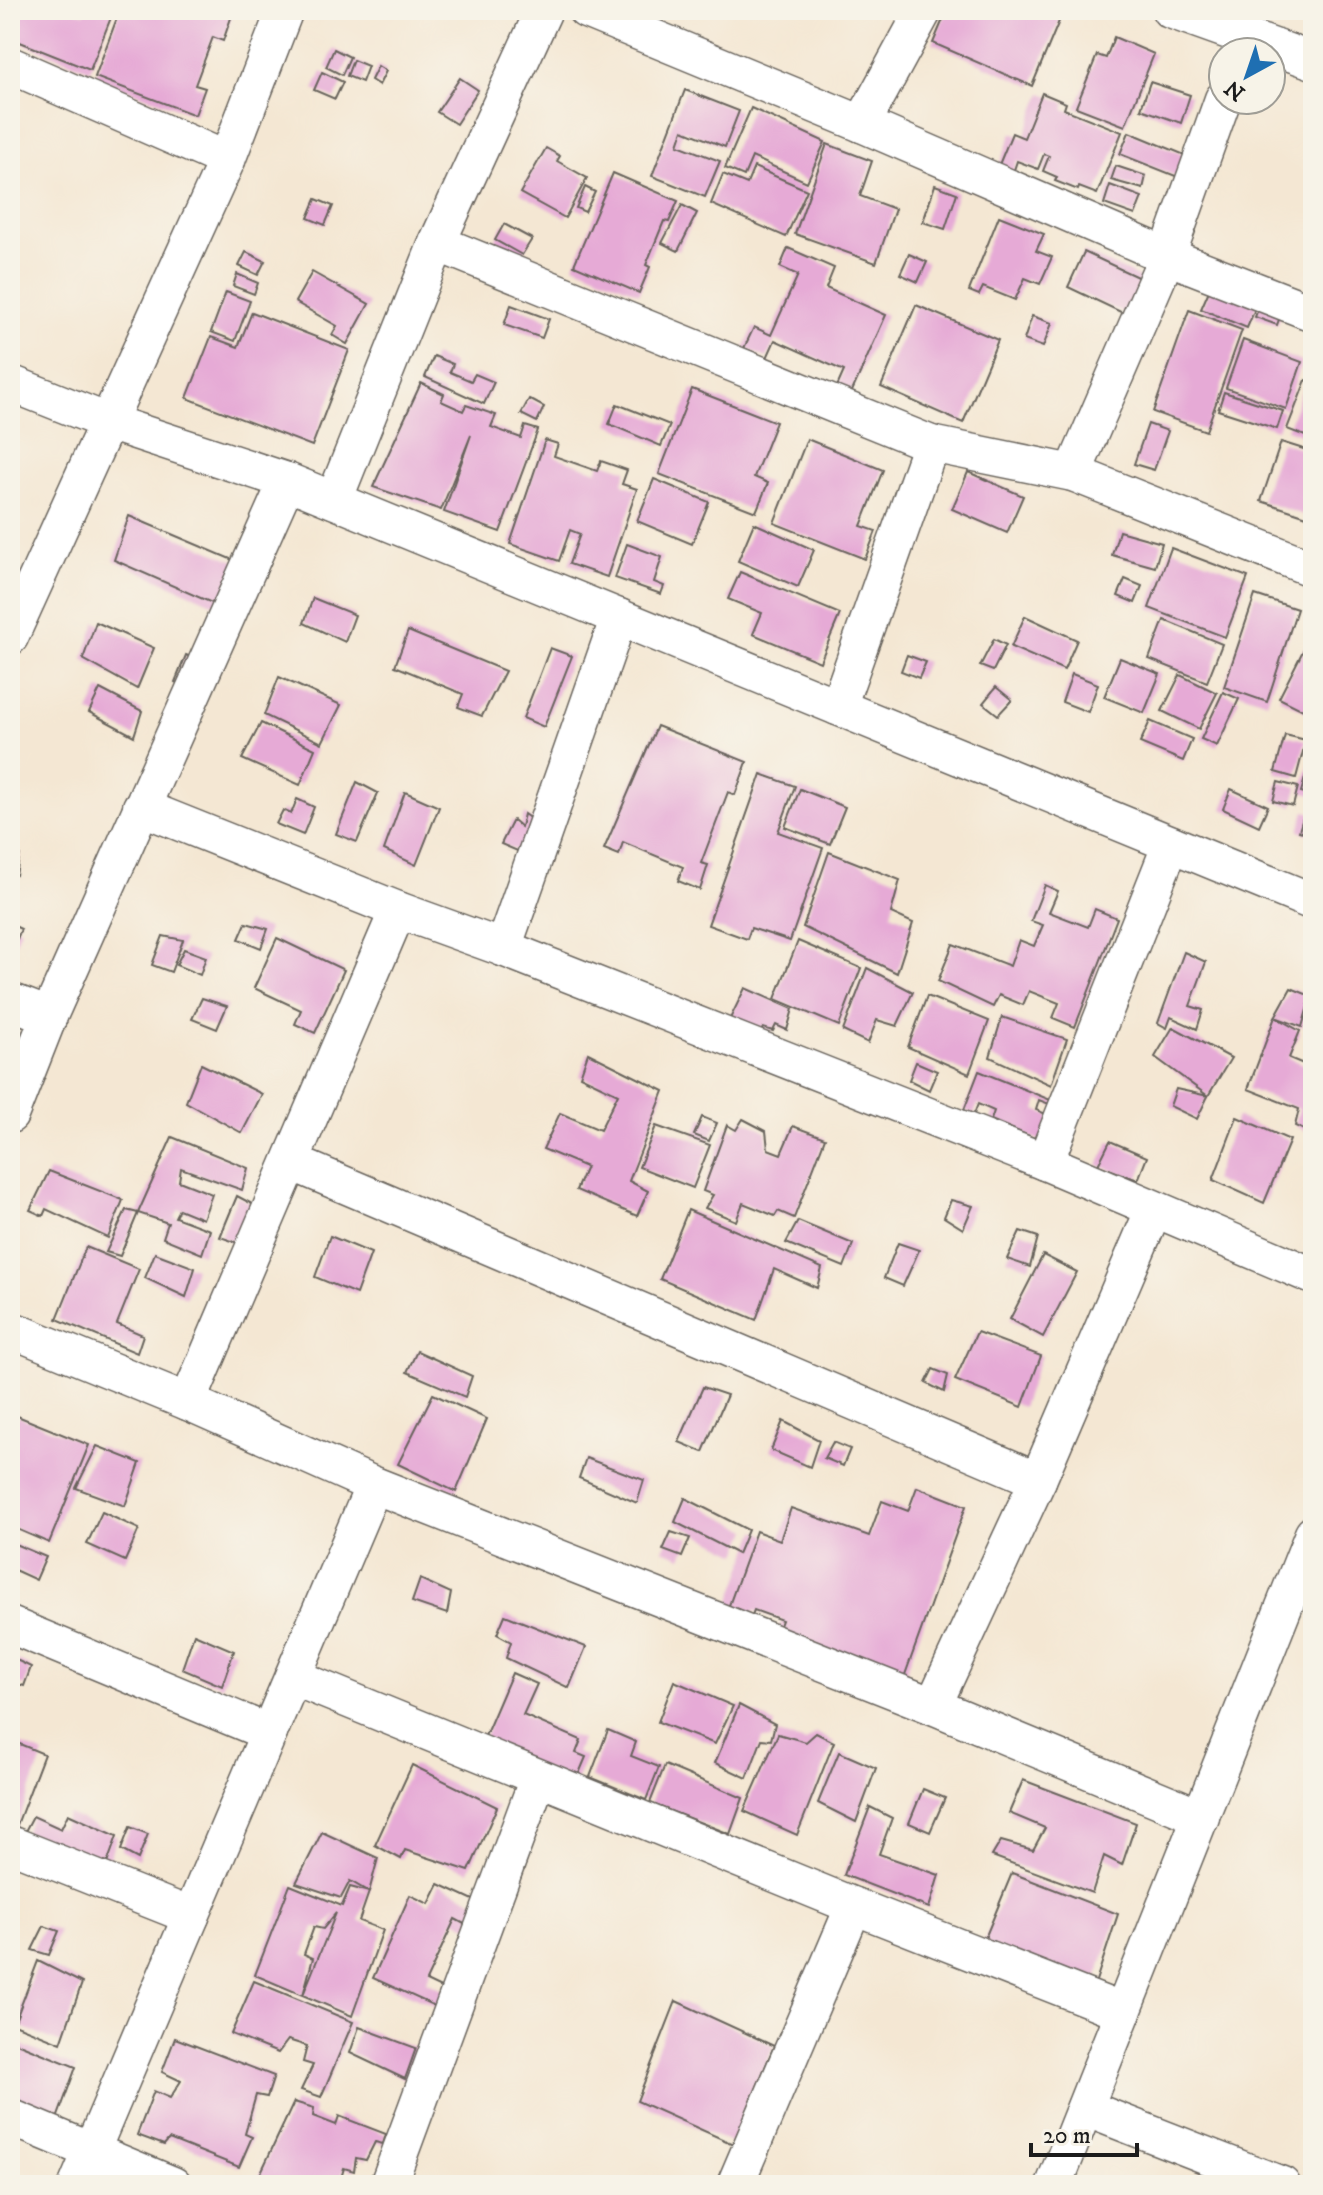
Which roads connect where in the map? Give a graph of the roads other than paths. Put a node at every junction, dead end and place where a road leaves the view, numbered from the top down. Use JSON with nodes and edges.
{"nodes":[{"id":1,"x":285,"y":10,"type":"edge"},
{"id":2,"x":544,"y":10,"type":"edge"},
{"id":3,"x":586,"y":10,"type":"edge"},
{"id":4,"x":924,"y":10,"type":"edge"},
{"id":5,"x":1170,"y":10,"type":"edge"},
{"id":6,"x":1247,"y":33,"type":"edge"},
{"id":7,"x":1313,"y":61,"type":"edge"},
{"id":8,"x":10,"y":65,"type":"edge"},
{"id":9,"x":1217,"y":116,"type":"edge"},
{"id":10,"x":862,"y":124,"type":"junction"},
{"id":11,"x":227,"y":160,"type":"junction"},
{"id":12,"x":437,"y":243,"type":"junction"},
{"id":13,"x":1167,"y":256,"type":"junction"},
{"id":14,"x":1313,"y":313,"type":"edge"},
{"id":15,"x":10,"y":383,"type":"edge"},
{"id":16,"x":108,"y":422,"type":"junction"},
{"id":17,"x":931,"y":444,"type":"junction"},
{"id":18,"x":1073,"y":473,"type":"junction"},
{"id":19,"x":287,"y":481,"type":"junction"},
{"id":20,"x":334,"y":500,"type":"junction"},
{"id":21,"x":1313,"y":569,"type":"edge"},
{"id":22,"x":619,"y":617,"type":"junction"},
{"id":23,"x":10,"y":637,"type":"edge"},
{"id":24,"x":838,"y":707,"type":"junction"},
{"id":25,"x":141,"y":807,"type":"junction"},
{"id":26,"x":1171,"y":844,"type":"junction"},
{"id":27,"x":1313,"y":902,"type":"edge"},
{"id":28,"x":398,"y":910,"type":"junction"},
{"id":29,"x":503,"y":948,"type":"junction"},
{"id":30,"x":10,"y":1001,"type":"edge"},
{"id":31,"x":49,"y":1016,"type":"junction"},
{"id":32,"x":10,"y":1115,"type":"edge"},
{"id":33,"x":291,"y":1162,"type":"junction"},
{"id":34,"x":1045,"y":1162,"type":"junction"},
{"id":35,"x":1154,"y":1209,"type":"junction"},
{"id":36,"x":1313,"y":1276,"type":"edge"},
{"id":37,"x":10,"y":1329,"type":"edge"},
{"id":38,"x":188,"y":1402,"type":"junction"},
{"id":39,"x":1038,"y":1480,"type":"junction"},
{"id":40,"x":374,"y":1485,"type":"junction"},
{"id":41,"x":1310,"y":1549,"type":"edge"},
{"id":42,"x":10,"y":1625,"type":"edge"},
{"id":43,"x":293,"y":1677,"type":"junction"},
{"id":44,"x":933,"y":1706,"type":"junction"},
{"id":45,"x":269,"y":1733,"type":"junction"},
{"id":46,"x":538,"y":1778,"type":"junction"},
{"id":47,"x":1201,"y":1817,"type":"junction"},
{"id":48,"x":10,"y":1844,"type":"edge"},
{"id":49,"x":854,"y":1906,"type":"junction"},
{"id":50,"x":191,"y":1916,"type":"junction"},
{"id":51,"x":1123,"y":2012,"type":"junction"},
{"id":52,"x":1085,"y":2108,"type":"junction"},
{"id":53,"x":10,"y":2117,"type":"edge"},
{"id":54,"x":92,"y":2151,"type":"junction"},
{"id":55,"x":77,"y":2185,"type":"edge"},
{"id":56,"x":173,"y":2185,"type":"edge"},
{"id":57,"x":388,"y":2185,"type":"edge"},
{"id":58,"x":735,"y":2185,"type":"edge"},
{"id":59,"x":1054,"y":2185,"type":"edge"},
{"id":60,"x":1282,"y":2185,"type":"edge"}],
"edges":[{"from":1,"to":11,"type":"street"},
{"from":2,"to":12,"type":"street"},
{"from":3,"to":10,"type":"street"},
{"from":4,"to":10,"type":"street"},
{"from":5,"to":6,"type":"street"},
{"from":6,"to":7,"type":"street"},
{"from":8,"to":11,"type":"street"},
{"from":9,"to":13,"type":"street"},
{"from":10,"to":13,"type":"street"},
{"from":11,"to":16,"type":"street"},
{"from":12,"to":17,"type":"street"},
{"from":12,"to":20,"type":"street"},
{"from":13,"to":14,"type":"street"},
{"from":13,"to":18,"type":"street"},
{"from":15,"to":16,"type":"street"},
{"from":16,"to":19,"type":"street"},
{"from":16,"to":23,"type":"street"},
{"from":17,"to":18,"type":"street"},
{"from":17,"to":24,"type":"street"},
{"from":18,"to":21,"type":"street"},
{"from":19,"to":20,"type":"street"},
{"from":19,"to":25,"type":"street"},
{"from":20,"to":22,"type":"street"},
{"from":22,"to":24,"type":"street"},
{"from":22,"to":29,"type":"street"},
{"from":24,"to":26,"type":"street"},
{"from":25,"to":28,"type":"street"},
{"from":25,"to":31,"type":"street"},
{"from":26,"to":27,"type":"street"},
{"from":26,"to":34,"type":"street"},
{"from":28,"to":29,"type":"street"},
{"from":28,"to":33,"type":"street"},
{"from":29,"to":34,"type":"street"},
{"from":30,"to":31,"type":"street"},
{"from":31,"to":32,"type":"street"},
{"from":33,"to":38,"type":"street"},
{"from":33,"to":39,"type":"street"},
{"from":34,"to":35,"type":"street"},
{"from":35,"to":36,"type":"street"},
{"from":35,"to":39,"type":"street"},
{"from":37,"to":38,"type":"street"},
{"from":38,"to":40,"type":"street"},
{"from":39,"to":44,"type":"street"},
{"from":40,"to":43,"type":"street"},
{"from":40,"to":44,"type":"street"},
{"from":41,"to":47,"type":"street"},
{"from":42,"to":45,"type":"street"},
{"from":43,"to":45,"type":"street"},
{"from":43,"to":46,"type":"street"},
{"from":44,"to":47,"type":"street"},
{"from":45,"to":50,"type":"street"},
{"from":46,"to":49,"type":"street"},
{"from":46,"to":57,"type":"street"},
{"from":47,"to":51,"type":"street"},
{"from":48,"to":50,"type":"street"},
{"from":49,"to":51,"type":"street"},
{"from":49,"to":58,"type":"street"},
{"from":50,"to":54,"type":"street"},
{"from":51,"to":52,"type":"street"},
{"from":52,"to":59,"type":"street"},
{"from":52,"to":60,"type":"street"},
{"from":53,"to":54,"type":"street"},
{"from":54,"to":55,"type":"street"},
{"from":54,"to":56,"type":"street"}]}
